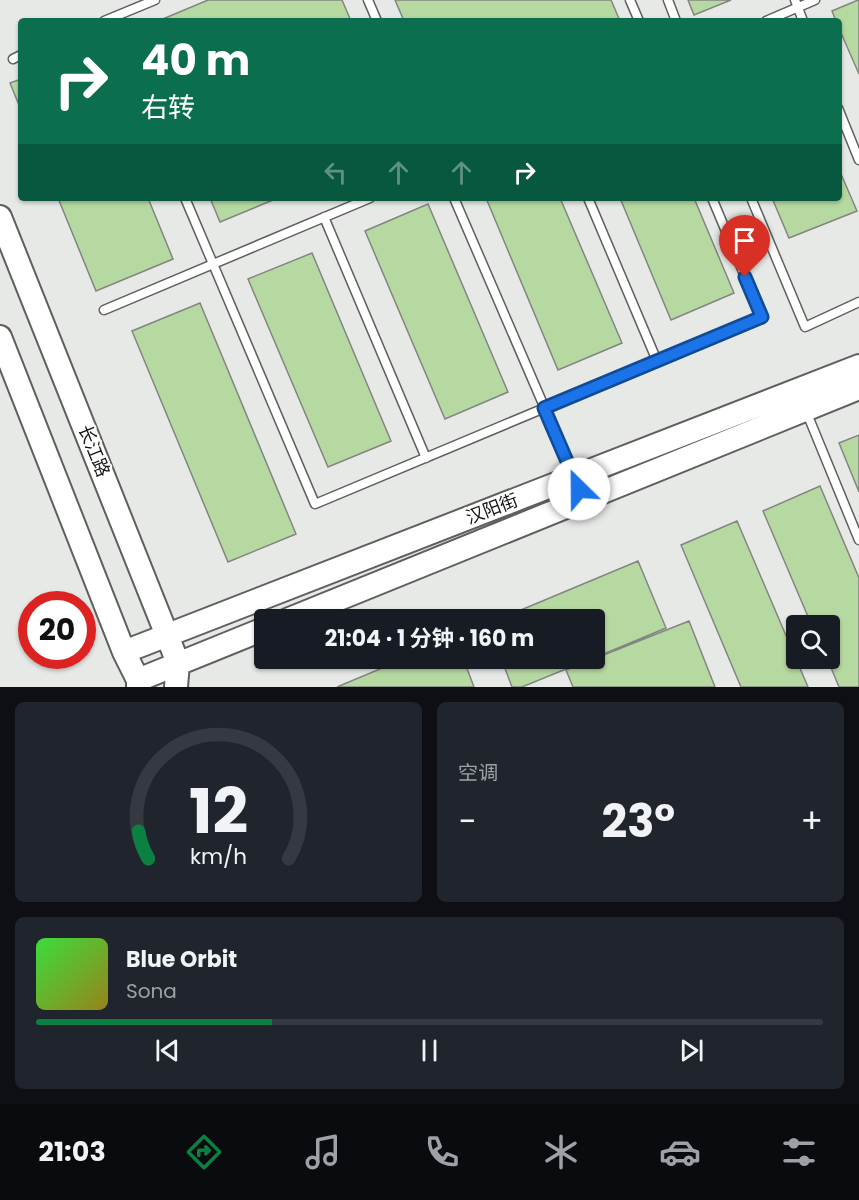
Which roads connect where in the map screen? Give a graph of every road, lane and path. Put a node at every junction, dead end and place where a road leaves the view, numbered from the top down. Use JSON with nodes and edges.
{"nodes":[{"id":1,"x":155,"y":0,"type":"edge"},
{"id":2,"x":368,"y":0,"type":"edge"},
{"id":3,"x":630,"y":0,"type":"edge"},
{"id":4,"x":668,"y":0,"type":"edge"},
{"id":5,"x":815,"y":0,"type":"edge"},
{"id":6,"x":796,"y":4,"type":"edge"},
{"id":7,"x":113,"y":18,"type":"edge"},
{"id":8,"x":376,"y":18,"type":"edge"},
{"id":9,"x":638,"y":18,"type":"edge"},
{"id":10,"x":675,"y":18,"type":"edge"},
{"id":11,"x":771,"y":18,"type":"edge"},
{"id":12,"x":802,"y":18,"type":"edge"},
{"id":13,"x":842,"y":118,"type":"edge"},
{"id":14,"x":859,"y":160,"type":"edge"},
{"id":15,"x":186,"y":201,"type":"edge"},
{"id":16,"x":362,"y":201,"type":"edge"},
{"id":17,"x":455,"y":201,"type":"edge"},
{"id":18,"x":589,"y":201,"type":"edge"},
{"id":19,"x":713,"y":201,"type":"edge"},
{"id":20,"x":752,"y":201,"type":"edge"},
{"id":21,"x":0,"y":217,"type":"edge"},
{"id":22,"x":324,"y":217,"type":"junction"},
{"id":23,"x":213,"y":264,"type":"junction"},
{"id":24,"x":859,"y":302,"type":"edge"},
{"id":25,"x":104,"y":310,"type":"dead end"},
{"id":26,"x":0,"y":337,"type":"edge"},
{"id":27,"x":657,"y":361,"type":"junction"},
{"id":28,"x":859,"y":366,"type":"edge"},
{"id":29,"x":859,"y":388,"type":"edge"},
{"id":30,"x":802,"y":400,"type":"junction"},
{"id":31,"x":544,"y":408,"type":"junction"},
{"id":32,"x":426,"y":458,"type":"junction"},
{"id":33,"x":574,"y":477,"type":"junction"},
{"id":34,"x":584,"y":500,"type":"junction"},
{"id":35,"x":859,"y":540,"type":"edge"},
{"id":36,"x":314,"y":609,"type":"edge"},
{"id":37,"x":254,"y":633,"type":"edge"},
{"id":38,"x":167,"y":635,"type":"junction"},
{"id":39,"x":124,"y":652,"type":"junction"},
{"id":40,"x":178,"y":663,"type":"junction"},
{"id":41,"x":138,"y":684,"type":"edge"},
{"id":42,"x":176,"y":687,"type":"edge"}],
"edges":[{"from":1,"to":7,"type":"lane"},
{"from":2,"to":8,"type":"lane"},
{"from":3,"to":9,"type":"lane"},
{"from":4,"to":10,"type":"lane"},
{"from":5,"to":6,"type":"lane"},
{"from":6,"to":11,"type":"lane"},
{"from":6,"to":12,"type":"lane"},
{"from":13,"to":14,"type":"lane"},
{"from":15,"to":23,"type":"lane"},
{"from":16,"to":22,"type":"lane"},
{"from":17,"to":31,"type":"lane"},
{"from":18,"to":27,"type":"lane"},
{"from":19,"to":27,"type":"lane"},
{"from":20,"to":24,"type":"lane"},
{"from":21,"to":38,"type":"main road","name":"长江路"},
{"from":22,"to":23,"type":"lane"},
{"from":22,"to":32,"type":"lane"},
{"from":23,"to":25,"type":"lane"},
{"from":23,"to":32,"type":"lane"},
{"from":26,"to":39,"type":"main road"},
{"from":27,"to":31,"type":"lane"},
{"from":28,"to":30,"type":"main road","name":"汉阳街"},
{"from":29,"to":30,"type":"main road","name":"汉阳街"},
{"from":30,"to":33,"type":"main road","name":"汉阳街"},
{"from":30,"to":34,"type":"main road","name":"汉阳街"},
{"from":30,"to":35,"type":"lane"},
{"from":31,"to":32,"type":"lane"},
{"from":31,"to":33,"type":"lane"},
{"from":33,"to":34,"type":"lane"},
{"from":33,"to":38,"type":"main road","name":"汉阳街"},
{"from":34,"to":36,"type":"main road","name":"汉阳街"},
{"from":37,"to":40,"type":"main road"},
{"from":38,"to":39,"type":"main road","name":"汉阳街"},
{"from":38,"to":40,"type":"main road","name":"长江路"},
{"from":39,"to":41,"type":"main road"},
{"from":40,"to":41,"type":"main road"},
{"from":40,"to":42,"type":"main road","name":"长江路"}]}
